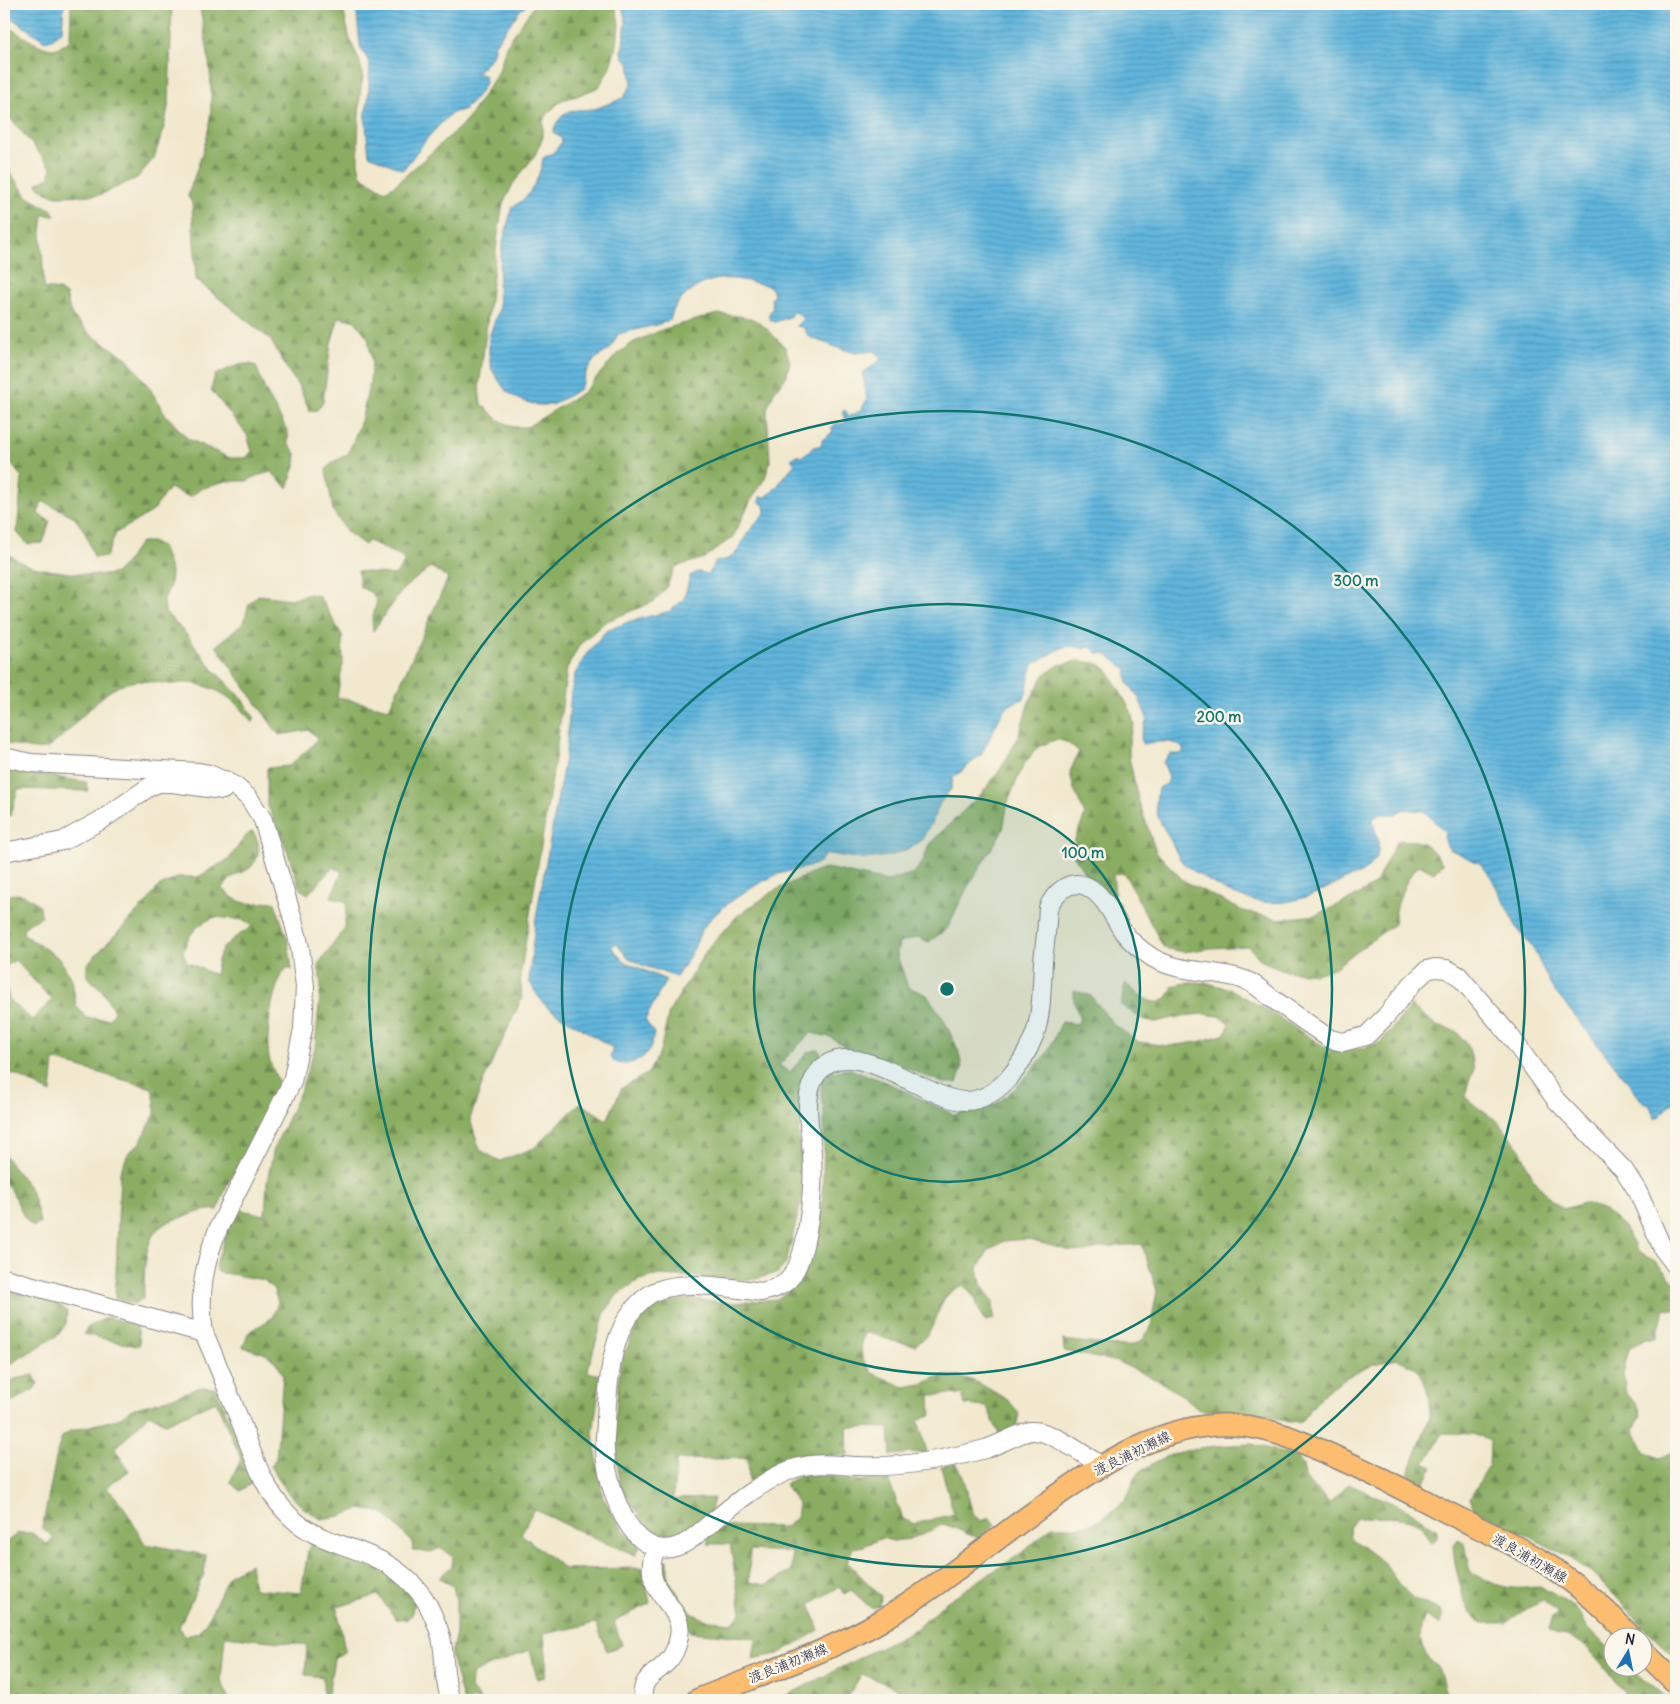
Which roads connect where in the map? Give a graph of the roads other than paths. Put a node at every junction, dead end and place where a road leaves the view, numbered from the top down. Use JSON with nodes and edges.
{"nodes":[{"id":1,"x":4,"y":758,"type":"edge"},
{"id":2,"x":225,"y":780,"type":"junction"},
{"id":3,"x":4,"y":852,"type":"edge"},
{"id":4,"x":1676,"y":1266,"type":"edge"},
{"id":5,"x":4,"y":1278,"type":"edge"},
{"id":6,"x":204,"y":1333,"type":"junction"},
{"id":7,"x":1102,"y":1466,"type":"junction"},
{"id":8,"x":656,"y":1548,"type":"junction"},
{"id":9,"x":1621,"y":1626,"type":"edge"},
{"id":10,"x":1652,"y":1659,"type":"edge"},
{"id":11,"x":1676,"y":1682,"type":"edge"},
{"id":12,"x":451,"y":1700,"type":"edge"},
{"id":13,"x":643,"y":1700,"type":"edge"},
{"id":14,"x":697,"y":1700,"type":"edge"}],
"edges":[{"from":1,"to":2,"type":"street"},
{"from":2,"to":3,"type":"street"},
{"from":2,"to":6,"type":"street"},
{"from":4,"to":8,"type":"street"},
{"from":5,"to":6,"type":"street"},
{"from":6,"to":12,"type":"street"},
{"from":7,"to":8,"type":"street"},
{"from":7,"to":9,"type":"main road","name":"渡良浦初瀬線"},
{"from":7,"to":14,"type":"main road","name":"渡良浦初瀬線"},
{"from":8,"to":13,"type":"street"},
{"from":10,"to":11,"type":"main road"}]}
